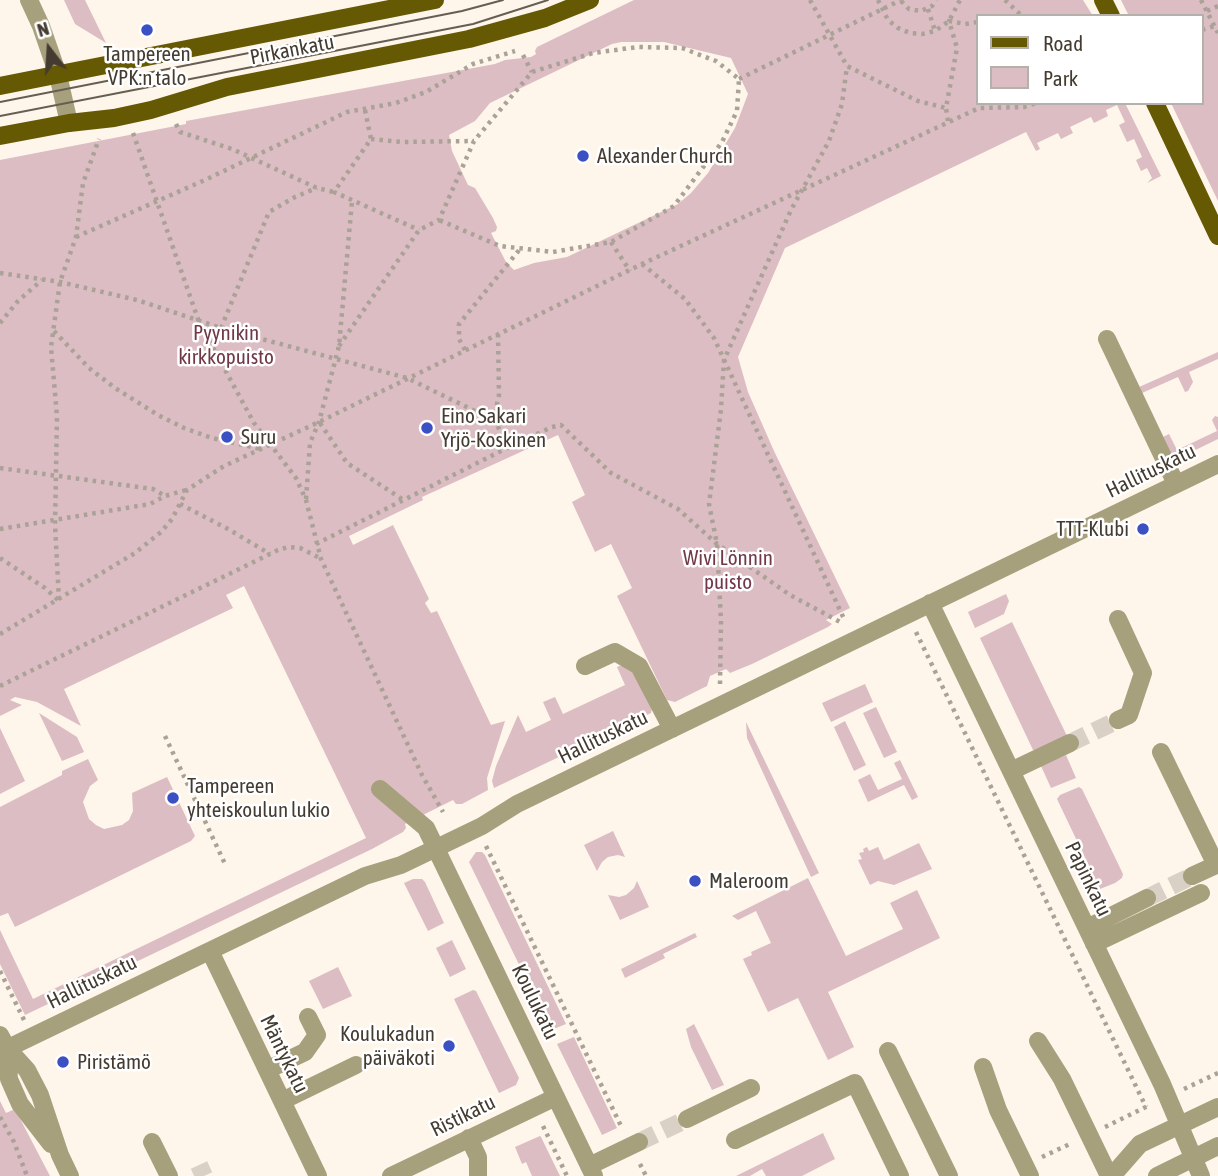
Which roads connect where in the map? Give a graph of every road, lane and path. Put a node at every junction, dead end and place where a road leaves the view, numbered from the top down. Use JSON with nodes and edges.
{"nodes":[{"id":1,"x":29,"y":0,"type":"edge"},
{"id":2,"x":435,"y":0,"type":"edge"},
{"id":3,"x":590,"y":0,"type":"edge"},
{"id":4,"x":810,"y":0,"type":"edge"},
{"id":5,"x":878,"y":0,"type":"edge"},
{"id":6,"x":900,"y":0,"type":"edge"},
{"id":7,"x":936,"y":0,"type":"edge"},
{"id":8,"x":960,"y":0,"type":"edge"},
{"id":9,"x":1005,"y":0,"type":"edge"},
{"id":10,"x":1201,"y":0,"type":"edge"},
{"id":11,"x":1218,"y":6,"type":"edge"},
{"id":12,"x":881,"y":9,"type":"junction"},
{"id":13,"x":928,"y":9,"type":"junction"},
{"id":14,"x":1207,"y":11,"type":"junction"},
{"id":15,"x":1020,"y":14,"type":"edge"},
{"id":16,"x":949,"y":21,"type":"junction"},
{"id":17,"x":976,"y":22,"type":"edge"},
{"id":18,"x":1216,"y":26,"type":"edge"},
{"id":19,"x":935,"y":31,"type":"junction"},
{"id":20,"x":1218,"y":33,"type":"edge"},
{"id":21,"x":830,"y":34,"type":"junction"},
{"id":22,"x":848,"y":66,"type":"junction"},
{"id":23,"x":532,"y":72,"type":"junction"},
{"id":24,"x":58,"y":75,"type":"junction"},
{"id":25,"x":739,"y":79,"type":"junction"},
{"id":26,"x":0,"y":86,"type":"edge"},
{"id":27,"x":1030,"y":105,"type":"edge"},
{"id":28,"x":1155,"y":105,"type":"edge"},
{"id":29,"x":946,"y":108,"type":"junction"},
{"id":30,"x":365,"y":110,"type":"junction"},
{"id":31,"x":174,"y":121,"type":"dead end"},
{"id":32,"x":948,"y":122,"type":"junction"},
{"id":33,"x":69,"y":123,"type":"junction"},
{"id":34,"x":131,"y":125,"type":"dead end"},
{"id":35,"x":0,"y":136,"type":"edge"},
{"id":36,"x":99,"y":138,"type":"dead end"},
{"id":37,"x":372,"y":139,"type":"junction"},
{"id":38,"x":474,"y":141,"type":"junction"},
{"id":39,"x":250,"y":158,"type":"junction"},
{"id":40,"x":317,"y":188,"type":"junction"},
{"id":41,"x":801,"y":191,"type":"junction"},
{"id":42,"x":334,"y":192,"type":"junction"},
{"id":43,"x":156,"y":200,"type":"junction"},
{"id":44,"x":352,"y":201,"type":"junction"},
{"id":45,"x":439,"y":220,"type":"junction"},
{"id":46,"x":419,"y":230,"type":"junction"},
{"id":47,"x":1218,"y":236,"type":"edge"},
{"id":48,"x":76,"y":237,"type":"junction"},
{"id":49,"x":611,"y":242,"type":"junction"},
{"id":50,"x":520,"y":248,"type":"junction"},
{"id":51,"x":642,"y":264,"type":"junction"},
{"id":52,"x":630,"y":271,"type":"junction"},
{"id":53,"x":0,"y":273,"type":"edge"},
{"id":54,"x":42,"y":280,"type":"junction"},
{"id":55,"x":60,"y":282,"type":"junction"},
{"id":56,"x":199,"y":322,"type":"junction"},
{"id":57,"x":0,"y":323,"type":"edge"},
{"id":58,"x":221,"y":328,"type":"junction"},
{"id":59,"x":53,"y":331,"type":"junction"},
{"id":60,"x":498,"y":334,"type":"junction"},
{"id":61,"x":1107,"y":339,"type":"dead end"},
{"id":62,"x":340,"y":346,"type":"junction"},
{"id":63,"x":465,"y":350,"type":"junction"},
{"id":64,"x":336,"y":360,"type":"junction"},
{"id":65,"x":724,"y":360,"type":"junction"},
{"id":66,"x":407,"y":378,"type":"junction"},
{"id":67,"x":494,"y":417,"type":"junction"},
{"id":68,"x":319,"y":422,"type":"junction"},
{"id":69,"x":270,"y":445,"type":"junction"},
{"id":70,"x":507,"y":448,"type":"junction"},
{"id":71,"x":261,"y":449,"type":"junction"},
{"id":72,"x":1218,"y":464,"type":"edge"},
{"id":73,"x":0,"y":468,"type":"edge"},
{"id":74,"x":56,"y":477,"type":"junction"},
{"id":75,"x":1176,"y":484,"type":"junction"},
{"id":76,"x":187,"y":490,"type":"junction"},
{"id":77,"x":165,"y":496,"type":"junction"},
{"id":78,"x":306,"y":500,"type":"junction"},
{"id":79,"x":405,"y":500,"type":"junction"},
{"id":80,"x":180,"y":503,"type":"junction"},
{"id":81,"x":55,"y":519,"type":"junction"},
{"id":82,"x":0,"y":529,"type":"edge"},
{"id":83,"x":316,"y":544,"type":"junction"},
{"id":84,"x":716,"y":544,"type":"junction"},
{"id":85,"x":270,"y":554,"type":"junction"},
{"id":86,"x":0,"y":558,"type":"edge"},
{"id":87,"x":321,"y":559,"type":"junction"},
{"id":88,"x":59,"y":600,"type":"junction"},
{"id":89,"x":930,"y":603,"type":"junction"},
{"id":90,"x":1118,"y":619,"type":"dead end"},
{"id":91,"x":915,"y":632,"type":"dead end"},
{"id":92,"x":0,"y":634,"type":"edge"},
{"id":93,"x":585,"y":666,"type":"dead end"},
{"id":94,"x":0,"y":686,"type":"edge"},
{"id":95,"x":723,"y":704,"type":"junction"},
{"id":96,"x":1118,"y":720,"type":"tunnel mouth"},
{"id":97,"x":672,"y":729,"type":"junction"},
{"id":98,"x":165,"y":736,"type":"dead end"},
{"id":99,"x":1070,"y":743,"type":"tunnel mouth"},
{"id":100,"x":1161,"y":752,"type":"dead end"},
{"id":101,"x":1011,"y":771,"type":"junction"},
{"id":102,"x":380,"y":789,"type":"dead end"},
{"id":103,"x":447,"y":819,"type":"dead end"},
{"id":104,"x":483,"y":841,"type":"dead end"},
{"id":105,"x":436,"y":848,"type":"junction"},
{"id":106,"x":226,"y":866,"type":"dead end"},
{"id":107,"x":1147,"y":898,"type":"tunnel mouth"},
{"id":108,"x":1090,"y":936,"type":"junction"},
{"id":109,"x":210,"y":951,"type":"junction"},
{"id":110,"x":0,"y":971,"type":"edge"},
{"id":111,"x":308,"y":1017,"type":"dead end"},
{"id":112,"x":30,"y":1037,"type":"junction"},
{"id":113,"x":1038,"y":1041,"type":"dead end"},
{"id":114,"x":2,"y":1045,"type":"edge"},
{"id":115,"x":888,"y":1051,"type":"dead end"},
{"id":116,"x":356,"y":1065,"type":"dead end"},
{"id":117,"x":984,"y":1067,"type":"dead end"},
{"id":118,"x":267,"y":1070,"type":"junction"},
{"id":119,"x":751,"y":1088,"type":"dead end"},
{"id":120,"x":556,"y":1097,"type":"junction"},
{"id":121,"x":282,"y":1101,"type":"junction"},
{"id":122,"x":1146,"y":1107,"type":"dead end"},
{"id":123,"x":1218,"y":1107,"type":"edge"},
{"id":124,"x":0,"y":1117,"type":"edge"},
{"id":125,"x":687,"y":1119,"type":"tunnel mouth"},
{"id":126,"x":1179,"y":1125,"type":"junction"},
{"id":127,"x":469,"y":1138,"type":"junction"},
{"id":128,"x":940,"y":1138,"type":"dead end"},
{"id":129,"x":735,"y":1140,"type":"dead end"},
{"id":130,"x":152,"y":1142,"type":"dead end"},
{"id":131,"x":635,"y":1144,"type":"junction"},
{"id":132,"x":1218,"y":1146,"type":"edge"},
{"id":133,"x":1193,"y":1158,"type":"junction"},
{"id":134,"x":592,"y":1171,"type":"edge"},
{"id":135,"x":27,"y":1176,"type":"edge"},
{"id":136,"x":70,"y":1176,"type":"edge"},
{"id":137,"x":169,"y":1176,"type":"edge"},
{"id":138,"x":318,"y":1176,"type":"edge"},
{"id":139,"x":391,"y":1176,"type":"edge"},
{"id":140,"x":478,"y":1176,"type":"edge"},
{"id":141,"x":646,"y":1176,"type":"edge"},
{"id":142,"x":900,"y":1176,"type":"edge"},
{"id":143,"x":949,"y":1176,"type":"edge"},
{"id":144,"x":958,"y":1176,"type":"edge"},
{"id":145,"x":1030,"y":1176,"type":"edge"},
{"id":146,"x":1110,"y":1176,"type":"edge"},
{"id":147,"x":1157,"y":1176,"type":"edge"},
{"id":148,"x":1201,"y":1176,"type":"edge"}],
"edges":[{"from":1,"to":24,"type":"street"},
{"from":2,"to":24,"type":"main road","name":"Pirkankatu"},
{"from":3,"to":33,"type":"main road","name":"Pirkankatu"},
{"from":4,"to":21,"type":"path"},
{"from":5,"to":12,"type":"path"},
{"from":6,"to":12,"type":"path"},
{"from":6,"to":13,"type":"path"},
{"from":7,"to":13,"type":"path"},
{"from":8,"to":16,"type":"path"},
{"from":9,"to":15,"type":"path"},
{"from":10,"to":14,"type":"path"},
{"from":11,"to":14,"type":"path"},
{"from":12,"to":19,"type":"path"},
{"from":12,"to":21,"type":"path"},
{"from":13,"to":19,"type":"path"},
{"from":14,"to":18,"type":"path"},
{"from":16,"to":17,"type":"path"},
{"from":16,"to":19,"type":"path"},
{"from":16,"to":29,"type":"path"},
{"from":18,"to":20,"type":"path"},
{"from":21,"to":22,"type":"path"},
{"from":21,"to":25,"type":"path"},
{"from":22,"to":29,"type":"path"},
{"from":22,"to":41,"type":"path"},
{"from":23,"to":25,"type":"path"},
{"from":23,"to":30,"type":"path"},
{"from":23,"to":38,"type":"path"},
{"from":24,"to":26,"type":"main road","name":"Pirkankatu"},
{"from":24,"to":33,"type":"street"},
{"from":25,"to":49,"type":"path"},
{"from":27,"to":32,"type":"path"},
{"from":28,"to":47,"type":"main road"},
{"from":29,"to":32,"type":"path"},
{"from":30,"to":37,"type":"path"},
{"from":30,"to":39,"type":"path"},
{"from":31,"to":39,"type":"path"},
{"from":32,"to":41,"type":"path"},
{"from":33,"to":35,"type":"main road","name":"Pirkankatu"},
{"from":34,"to":43,"type":"path"},
{"from":36,"to":48,"type":"path"},
{"from":37,"to":38,"type":"path"},
{"from":37,"to":42,"type":"path"},
{"from":38,"to":45,"type":"path"},
{"from":39,"to":40,"type":"path"},
{"from":39,"to":43,"type":"path"},
{"from":40,"to":42,"type":"path"},
{"from":40,"to":58,"type":"path"},
{"from":41,"to":51,"type":"path"},
{"from":41,"to":65,"type":"path"},
{"from":42,"to":44,"type":"path"},
{"from":43,"to":48,"type":"path"},
{"from":43,"to":56,"type":"path"},
{"from":44,"to":46,"type":"path"},
{"from":44,"to":62,"type":"path"},
{"from":45,"to":46,"type":"path"},
{"from":45,"to":50,"type":"path"},
{"from":46,"to":62,"type":"path"},
{"from":48,"to":55,"type":"path"},
{"from":49,"to":50,"type":"path"},
{"from":49,"to":52,"type":"path"},
{"from":50,"to":63,"type":"path"},
{"from":51,"to":52,"type":"path"},
{"from":51,"to":65,"type":"path"},
{"from":52,"to":60,"type":"path"},
{"from":53,"to":54,"type":"path"},
{"from":54,"to":55,"type":"path"},
{"from":54,"to":57,"type":"path"},
{"from":55,"to":56,"type":"path"},
{"from":55,"to":59,"type":"path"},
{"from":56,"to":58,"type":"path"},
{"from":56,"to":69,"type":"path"},
{"from":58,"to":64,"type":"path"},
{"from":59,"to":71,"type":"path"},
{"from":59,"to":74,"type":"path"},
{"from":60,"to":63,"type":"path"},
{"from":60,"to":67,"type":"path"},
{"from":61,"to":75,"type":"street"},
{"from":62,"to":64,"type":"path"},
{"from":63,"to":66,"type":"path"},
{"from":64,"to":66,"type":"path"},
{"from":64,"to":68,"type":"path"},
{"from":65,"to":84,"type":"path"},
{"from":65,"to":84,"type":"path"},
{"from":66,"to":67,"type":"path"},
{"from":66,"to":68,"type":"path"},
{"from":67,"to":70,"type":"path"},
{"from":68,"to":69,"type":"path"},
{"from":68,"to":78,"type":"path"},
{"from":68,"to":79,"type":"path"},
{"from":69,"to":71,"type":"path"},
{"from":69,"to":78,"type":"path"},
{"from":70,"to":79,"type":"path"},
{"from":70,"to":84,"type":"path"},
{"from":71,"to":76,"type":"path"},
{"from":72,"to":75,"type":"street","name":"Hallituskatu"},
{"from":73,"to":74,"type":"path"},
{"from":74,"to":77,"type":"path"},
{"from":74,"to":81,"type":"path"},
{"from":75,"to":89,"type":"street","name":"Hallituskatu"},
{"from":76,"to":77,"type":"path"},
{"from":76,"to":80,"type":"path"},
{"from":77,"to":81,"type":"path"},
{"from":78,"to":83,"type":"path"},
{"from":79,"to":83,"type":"path"},
{"from":80,"to":85,"type":"path"},
{"from":80,"to":88,"type":"path"},
{"from":81,"to":82,"type":"path"},
{"from":81,"to":88,"type":"path"},
{"from":83,"to":87,"type":"path"},
{"from":84,"to":95,"type":"path"},
{"from":85,"to":87,"type":"path"},
{"from":85,"to":94,"type":"path"},
{"from":86,"to":88,"type":"path"},
{"from":87,"to":103,"type":"path"},
{"from":88,"to":92,"type":"path"},
{"from":89,"to":95,"type":"street","name":"Hallituskatu"},
{"from":89,"to":101,"type":"street","name":"Papinkatu"},
{"from":90,"to":96,"type":"street"},
{"from":91,"to":122,"type":"path"},
{"from":93,"to":97,"type":"street"},
{"from":95,"to":97,"type":"street","name":"Hallituskatu"},
{"from":97,"to":105,"type":"street","name":"Hallituskatu"},
{"from":98,"to":106,"type":"path"},
{"from":99,"to":101,"type":"street"},
{"from":100,"to":108,"type":"street"},
{"from":101,"to":108,"type":"street","name":"Papinkatu"},
{"from":102,"to":105,"type":"street","name":"Koulukatu"},
{"from":104,"to":131,"type":"path"},
{"from":105,"to":109,"type":"street","name":"Hallituskatu"},
{"from":105,"to":120,"type":"street","name":"Koulukatu"},
{"from":107,"to":108,"type":"street"},
{"from":108,"to":126,"type":"street","name":"Papinkatu"},
{"from":109,"to":112,"type":"street","name":"Hallituskatu"},
{"from":109,"to":118,"type":"street","name":"Mäntykatu"},
{"from":110,"to":112,"type":"path"},
{"from":111,"to":118,"type":"street"},
{"from":112,"to":114,"type":"street","name":"Hallituskatu"},
{"from":113,"to":146,"type":"street"},
{"from":114,"to":136,"type":"street"},
{"from":115,"to":143,"type":"street"},
{"from":116,"to":121,"type":"street"},
{"from":117,"to":145,"type":"street"},
{"from":118,"to":121,"type":"street","name":"Mäntykatu"},
{"from":119,"to":125,"type":"street"},
{"from":120,"to":127,"type":"street","name":"Ristikatu"},
{"from":120,"to":134,"type":"street","name":"Koulukatu"},
{"from":121,"to":138,"type":"street","name":"Mäntykatu"},
{"from":123,"to":126,"type":"street"},
{"from":124,"to":135,"type":"path"},
{"from":126,"to":133,"type":"street","name":"Papinkatu"},
{"from":126,"to":146,"type":"street"},
{"from":127,"to":139,"type":"street","name":"Ristikatu"},
{"from":127,"to":140,"type":"street"},
{"from":128,"to":144,"type":"street"},
{"from":129,"to":142,"type":"street"},
{"from":130,"to":137,"type":"street"},
{"from":131,"to":134,"type":"street"},
{"from":131,"to":141,"type":"path"},
{"from":132,"to":133,"type":"street"},
{"from":133,"to":147,"type":"street"},
{"from":133,"to":148,"type":"street","name":"Papinkatu"}]}
